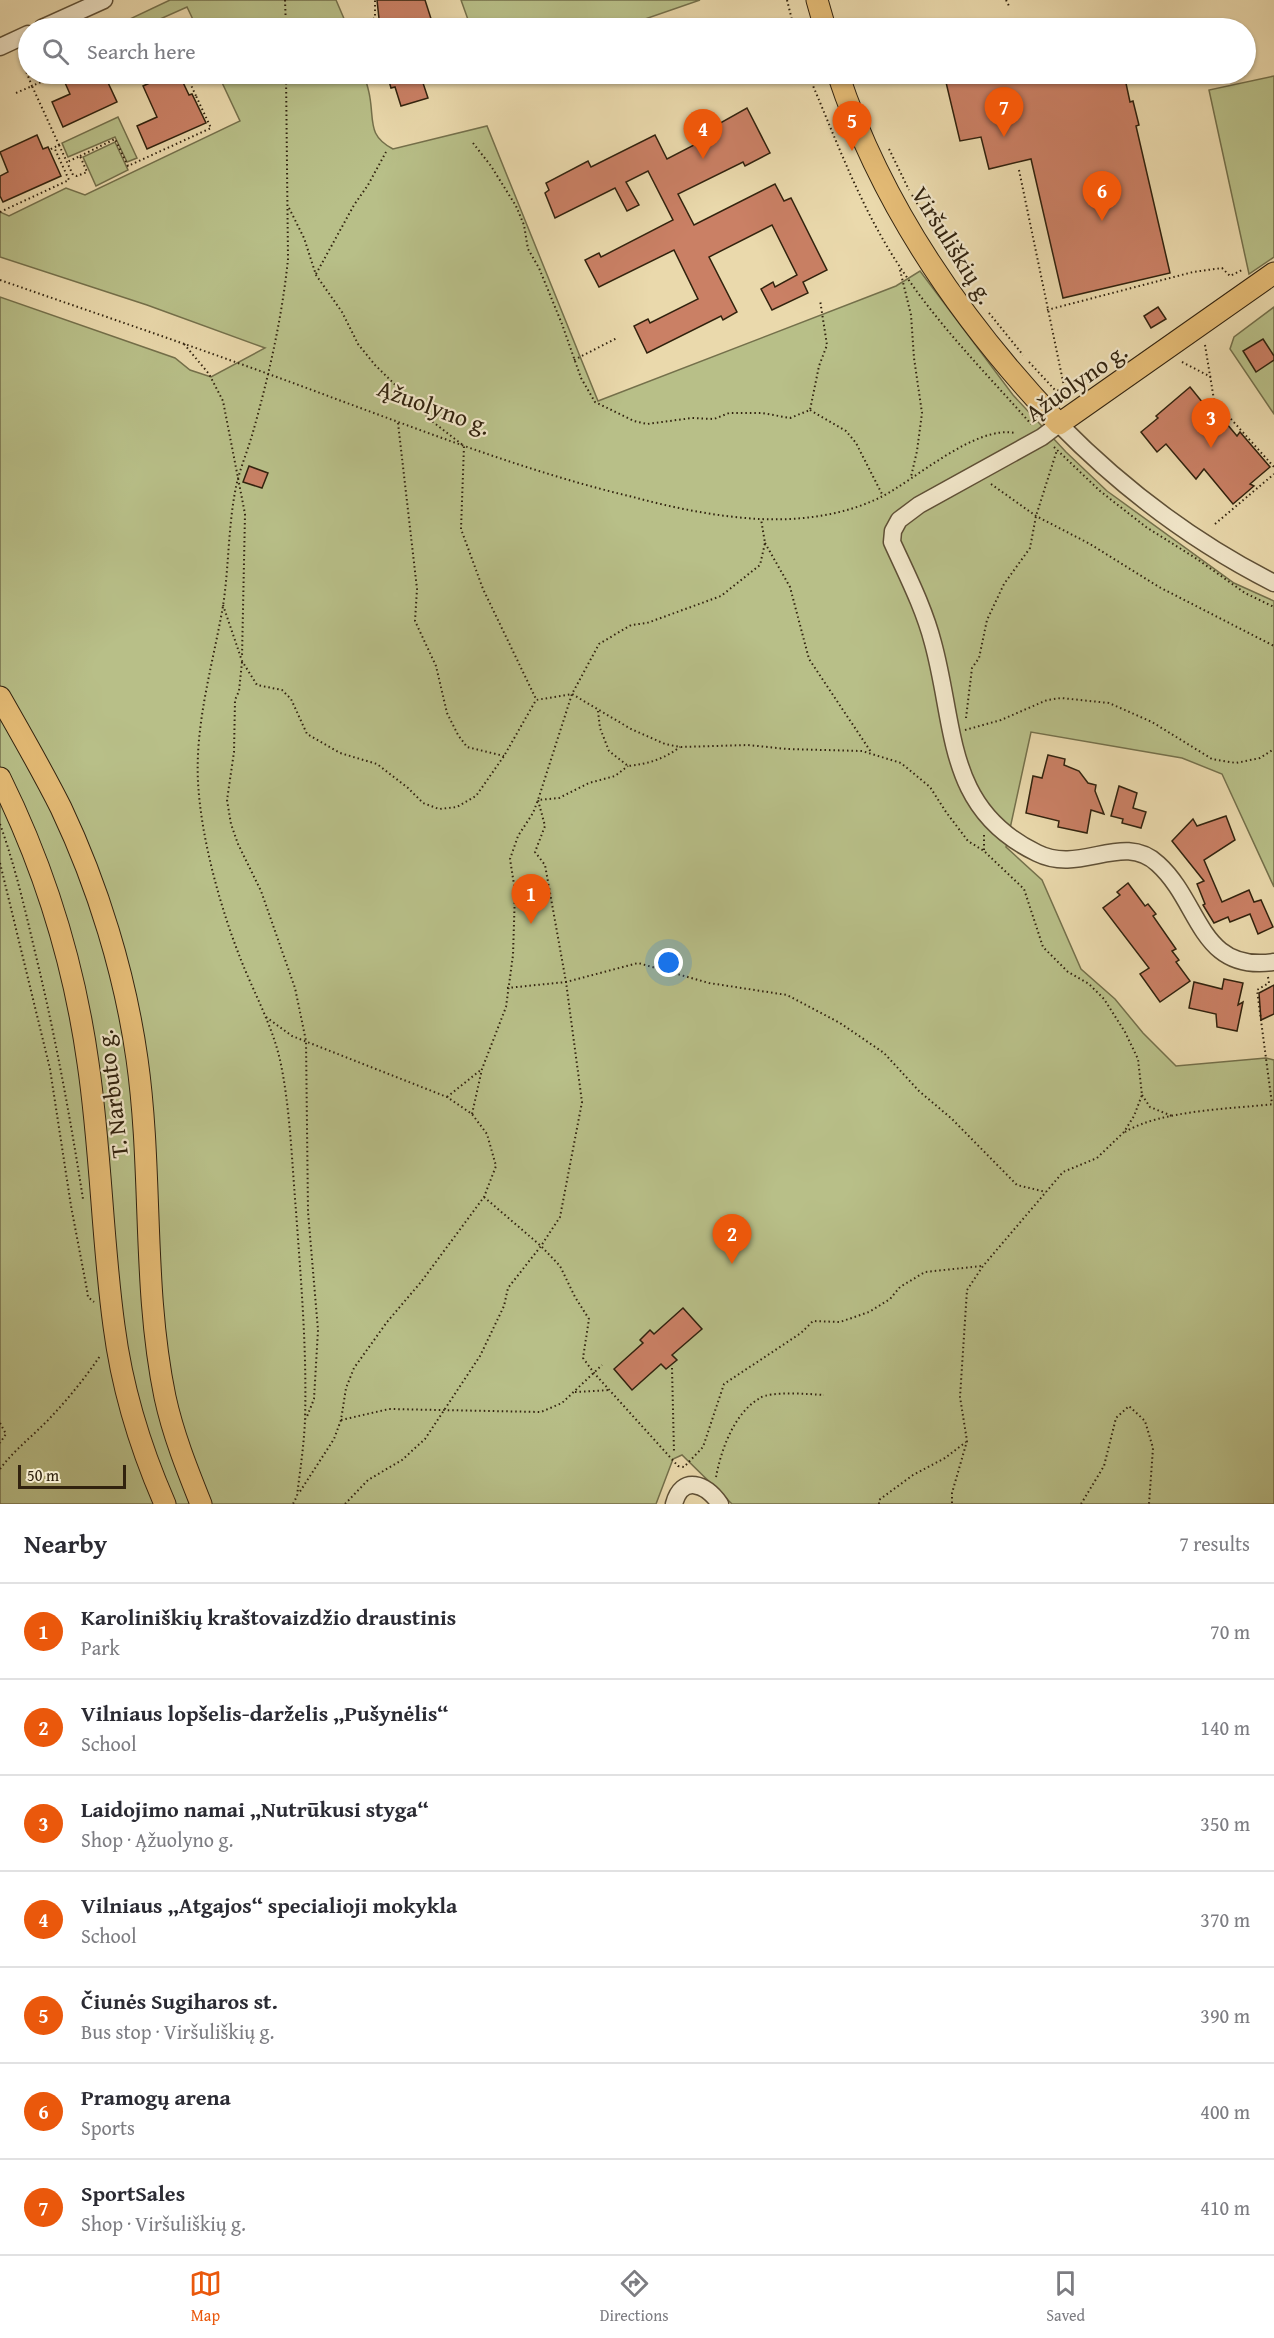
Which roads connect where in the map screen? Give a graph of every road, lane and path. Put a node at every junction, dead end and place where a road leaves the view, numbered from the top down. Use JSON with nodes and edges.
{"nodes":[{"id":1,"x":104,"y":0,"type":"edge"},
{"id":2,"x":285,"y":0,"type":"edge"},
{"id":3,"x":375,"y":0,"type":"edge"},
{"id":4,"x":787,"y":0,"type":"edge"},
{"id":5,"x":817,"y":0,"type":"edge"},
{"id":6,"x":1006,"y":0,"type":"edge"},
{"id":7,"x":1009,"y":6,"type":"dead end"},
{"id":8,"x":64,"y":18,"type":"edge"},
{"id":9,"x":286,"y":18,"type":"edge"},
{"id":10,"x":375,"y":18,"type":"edge"},
{"id":11,"x":792,"y":18,"type":"edge"},
{"id":12,"x":822,"y":18,"type":"edge"},
{"id":13,"x":18,"y":39,"type":"edge"},
{"id":14,"x":0,"y":47,"type":"edge"},
{"id":15,"x":36,"y":84,"type":"edge"},
{"id":16,"x":190,"y":84,"type":"edge"},
{"id":17,"x":286,"y":84,"type":"edge"},
{"id":18,"x":842,"y":84,"type":"edge"},
{"id":19,"x":32,"y":86,"type":"junction"},
{"id":20,"x":16,"y":93,"type":"dead end"},
{"id":21,"x":473,"y":143,"type":"dead end"},
{"id":22,"x":886,"y":144,"type":"dead end"},
{"id":23,"x":59,"y":145,"type":"junction"},
{"id":24,"x":54,"y":147,"type":"junction"},
{"id":25,"x":49,"y":150,"type":"dead end"},
{"id":26,"x":386,"y":152,"type":"dead end"},
{"id":27,"x":80,"y":156,"type":"junction"},
{"id":28,"x":67,"y":162,"type":"junction"},
{"id":29,"x":1019,"y":170,"type":"dead end"},
{"id":30,"x":288,"y":206,"type":"junction"},
{"id":31,"x":0,"y":212,"type":"edge"},
{"id":32,"x":954,"y":265,"type":"dead end"},
{"id":33,"x":900,"y":267,"type":"dead end"},
{"id":34,"x":1242,"y":270,"type":"dead end"},
{"id":35,"x":1274,"y":273,"type":"edge"},
{"id":36,"x":315,"y":275,"type":"junction"},
{"id":37,"x":0,"y":280,"type":"edge"},
{"id":38,"x":972,"y":290,"type":"dead end"},
{"id":39,"x":820,"y":300,"type":"dead end"},
{"id":40,"x":1047,"y":310,"type":"junction"},
{"id":41,"x":617,"y":338,"type":"dead end"},
{"id":42,"x":184,"y":344,"type":"junction"},
{"id":43,"x":1205,"y":345,"type":"dead end"},
{"id":44,"x":574,"y":360,"type":"junction"},
{"id":45,"x":1182,"y":362,"type":"dead end"},
{"id":46,"x":269,"y":374,"type":"junction"},
{"id":47,"x":1210,"y":377,"type":"junction"},
{"id":48,"x":810,"y":410,"type":"junction"},
{"id":49,"x":398,"y":422,"type":"junction"},
{"id":50,"x":1059,"y":424,"type":"junction"},
{"id":51,"x":1042,"y":437,"type":"junction"},
{"id":52,"x":464,"y":446,"type":"junction"},
{"id":53,"x":1057,"y":450,"type":"dead end"},
{"id":54,"x":1274,"y":467,"type":"edge"},
{"id":55,"x":976,"y":473,"type":"junction"},
{"id":56,"x":1274,"y":474,"type":"edge"},
{"id":57,"x":911,"y":477,"type":"junction"},
{"id":58,"x":238,"y":478,"type":"junction"},
{"id":59,"x":883,"y":496,"type":"junction"},
{"id":60,"x":1036,"y":516,"type":"junction"},
{"id":61,"x":761,"y":519,"type":"junction"},
{"id":62,"x":1215,"y":524,"type":"dead end"},
{"id":63,"x":765,"y":543,"type":"junction"},
{"id":64,"x":1274,"y":583,"type":"edge"},
{"id":65,"x":223,"y":605,"type":"junction"},
{"id":66,"x":1274,"y":646,"type":"edge"},
{"id":67,"x":242,"y":661,"type":"junction"},
{"id":68,"x":572,"y":694,"type":"junction"},
{"id":69,"x":0,"y":697,"type":"edge"},
{"id":70,"x":536,"y":700,"type":"junction"},
{"id":71,"x":598,"y":711,"type":"junction"},
{"id":72,"x":952,"y":734,"type":"junction"},
{"id":73,"x":680,"y":747,"type":"junction"},
{"id":74,"x":1274,"y":749,"type":"edge"},
{"id":75,"x":872,"y":754,"type":"junction"},
{"id":76,"x":504,"y":756,"type":"junction"},
{"id":77,"x":628,"y":766,"type":"junction"},
{"id":78,"x":0,"y":778,"type":"edge"},
{"id":79,"x":538,"y":800,"type":"junction"},
{"id":80,"x":0,"y":824,"type":"edge"},
{"id":81,"x":0,"y":863,"type":"edge"},
{"id":82,"x":1269,"y":962,"type":"edge"},
{"id":83,"x":566,"y":982,"type":"junction"},
{"id":84,"x":507,"y":988,"type":"junction"},
{"id":85,"x":266,"y":1017,"type":"junction"},
{"id":86,"x":306,"y":1041,"type":"junction"},
{"id":87,"x":482,"y":1069,"type":"junction"},
{"id":88,"x":1142,"y":1095,"type":"junction"},
{"id":89,"x":447,"y":1097,"type":"junction"},
{"id":90,"x":1273,"y":1104,"type":"edge"},
{"id":91,"x":472,"y":1114,"type":"junction"},
{"id":92,"x":1172,"y":1116,"type":"junction"},
{"id":93,"x":1124,"y":1132,"type":"junction"},
{"id":94,"x":1046,"y":1192,"type":"junction"},
{"id":95,"x":484,"y":1197,"type":"junction"},
{"id":96,"x":84,"y":1206,"type":"dead end"},
{"id":97,"x":541,"y":1246,"type":"junction"},
{"id":98,"x":983,"y":1266,"type":"junction"},
{"id":99,"x":95,"y":1295,"type":"dead end"},
{"id":100,"x":100,"y":1356,"type":"dead end"},
{"id":101,"x":602,"y":1365,"type":"dead end"},
{"id":102,"x":672,"y":1368,"type":"dead end"},
{"id":103,"x":594,"y":1373,"type":"junction"},
{"id":104,"x":610,"y":1390,"type":"junction"},
{"id":105,"x":574,"y":1392,"type":"junction"},
{"id":106,"x":824,"y":1395,"type":"dead end"},
{"id":107,"x":442,"y":1410,"type":"junction"},
{"id":108,"x":341,"y":1420,"type":"junction"},
{"id":109,"x":305,"y":1422,"type":"junction"},
{"id":110,"x":0,"y":1423,"type":"edge"},
{"id":111,"x":967,"y":1441,"type":"junction"},
{"id":112,"x":0,"y":1443,"type":"edge"},
{"id":113,"x":674,"y":1452,"type":"dead end"},
{"id":114,"x":0,"y":1469,"type":"edge"},
{"id":115,"x":297,"y":1496,"type":"junction"},
{"id":116,"x":717,"y":1499,"type":"edge"},
{"id":117,"x":165,"y":1504,"type":"edge"},
{"id":118,"x":201,"y":1504,"type":"edge"},
{"id":119,"x":293,"y":1504,"type":"edge"},
{"id":120,"x":345,"y":1504,"type":"edge"},
{"id":121,"x":674,"y":1504,"type":"edge"},
{"id":122,"x":879,"y":1504,"type":"edge"},
{"id":123,"x":952,"y":1504,"type":"edge"},
{"id":124,"x":1081,"y":1504,"type":"edge"},
{"id":125,"x":1149,"y":1504,"type":"edge"}],
"edges":[{"from":1,"to":8,"type":"street"},
{"from":2,"to":9,"type":"path"},
{"from":3,"to":10,"type":"path"},
{"from":4,"to":11,"type":"path"},
{"from":5,"to":12,"type":"main road"},
{"from":6,"to":7,"type":"path"},
{"from":13,"to":14,"type":"street"},
{"from":15,"to":19,"type":"path"},
{"from":16,"to":27,"type":"path"},
{"from":17,"to":30,"type":"path"},
{"from":18,"to":50,"type":"main road","name":"Viršuliškių g."},
{"from":19,"to":20,"type":"path"},
{"from":19,"to":23,"type":"path"},
{"from":21,"to":44,"type":"path"},
{"from":22,"to":32,"type":"path"},
{"from":23,"to":24,"type":"path"},
{"from":23,"to":28,"type":"path"},
{"from":24,"to":25,"type":"path"},
{"from":24,"to":31,"type":"path"},
{"from":26,"to":36,"type":"path"},
{"from":27,"to":28,"type":"path"},
{"from":27,"to":28,"type":"path"},
{"from":29,"to":40,"type":"path"},
{"from":30,"to":36,"type":"path"},
{"from":30,"to":46,"type":"path"},
{"from":33,"to":57,"type":"path"},
{"from":34,"to":40,"type":"path"},
{"from":35,"to":50,"type":"main road","name":"Ąžuolyno g."},
{"from":36,"to":52,"type":"path"},
{"from":37,"to":42,"type":"path","name":"Ąžuolyno g."},
{"from":38,"to":40,"type":"path"},
{"from":39,"to":48,"type":"path"},
{"from":41,"to":44,"type":"path"},
{"from":42,"to":46,"type":"path","name":"Ąžuolyno g."},
{"from":42,"to":58,"type":"path"},
{"from":43,"to":47,"type":"path"},
{"from":44,"to":48,"type":"path"},
{"from":45,"to":47,"type":"path"},
{"from":46,"to":49,"type":"path","name":"Ąžuolyno g."},
{"from":46,"to":58,"type":"path"},
{"from":47,"to":54,"type":"path"},
{"from":48,"to":59,"type":"path"},
{"from":49,"to":52,"type":"path","name":"Ąžuolyno g."},
{"from":49,"to":76,"type":"path"},
{"from":50,"to":51,"type":"street","name":"Ąžuolyno g."},
{"from":50,"to":64,"type":"street"},
{"from":51,"to":55,"type":"street","name":"Ąžuolyno g."},
{"from":51,"to":57,"type":"path","name":"Ąžuolyno g."},
{"from":52,"to":61,"type":"path","name":"Ąžuolyno g."},
{"from":52,"to":70,"type":"path"},
{"from":53,"to":60,"type":"path"},
{"from":55,"to":60,"type":"path"},
{"from":55,"to":72,"type":"street","name":"Ąžuolyno g."},
{"from":56,"to":62,"type":"path"},
{"from":57,"to":59,"type":"path","name":"Ąžuolyno g."},
{"from":58,"to":65,"type":"path"},
{"from":58,"to":67,"type":"path"},
{"from":59,"to":61,"type":"path","name":"Ąžuolyno g."},
{"from":60,"to":66,"type":"path"},
{"from":60,"to":72,"type":"path"},
{"from":61,"to":63,"type":"path"},
{"from":63,"to":68,"type":"path"},
{"from":63,"to":75,"type":"path"},
{"from":65,"to":67,"type":"path"},
{"from":65,"to":85,"type":"path"},
{"from":67,"to":76,"type":"path"},
{"from":67,"to":86,"type":"path"},
{"from":68,"to":70,"type":"path"},
{"from":68,"to":71,"type":"path"},
{"from":68,"to":79,"type":"path"},
{"from":69,"to":118,"type":"main road","name":"T. Narbuto g."},
{"from":70,"to":76,"type":"path"},
{"from":71,"to":73,"type":"path"},
{"from":71,"to":77,"type":"path"},
{"from":72,"to":74,"type":"path"},
{"from":72,"to":82,"type":"street"},
{"from":73,"to":75,"type":"path"},
{"from":73,"to":77,"type":"path"},
{"from":75,"to":88,"type":"path"},
{"from":77,"to":79,"type":"path"},
{"from":78,"to":117,"type":"main road","name":"T. Narbuto g."},
{"from":79,"to":83,"type":"path"},
{"from":79,"to":84,"type":"path"},
{"from":80,"to":96,"type":"path"},
{"from":81,"to":99,"type":"path"},
{"from":82,"to":90,"type":"path"},
{"from":83,"to":84,"type":"path"},
{"from":83,"to":94,"type":"path"},
{"from":83,"to":97,"type":"path"},
{"from":84,"to":87,"type":"path"},
{"from":85,"to":86,"type":"path"},
{"from":85,"to":109,"type":"path"},
{"from":86,"to":89,"type":"path"},
{"from":86,"to":109,"type":"path"},
{"from":87,"to":89,"type":"path"},
{"from":87,"to":91,"type":"path"},
{"from":88,"to":92,"type":"path"},
{"from":88,"to":93,"type":"path"},
{"from":89,"to":91,"type":"path"},
{"from":90,"to":92,"type":"path"},
{"from":91,"to":95,"type":"path"},
{"from":92,"to":93,"type":"path"},
{"from":93,"to":94,"type":"path"},
{"from":94,"to":98,"type":"path"},
{"from":95,"to":97,"type":"path"},
{"from":95,"to":108,"type":"path"},
{"from":97,"to":103,"type":"path"},
{"from":97,"to":107,"type":"path"},
{"from":98,"to":104,"type":"path"},
{"from":98,"to":111,"type":"path"},
{"from":100,"to":114,"type":"path"},
{"from":101,"to":103,"type":"path"},
{"from":102,"to":113,"type":"path"},
{"from":103,"to":104,"type":"path"},
{"from":103,"to":105,"type":"path"},
{"from":104,"to":105,"type":"path"},
{"from":105,"to":107,"type":"path"},
{"from":106,"to":116,"type":"path"},
{"from":107,"to":108,"type":"path"},
{"from":107,"to":120,"type":"path"},
{"from":108,"to":115,"type":"path"},
{"from":109,"to":115,"type":"path"},
{"from":110,"to":112,"type":"path"},
{"from":111,"to":122,"type":"path"},
{"from":111,"to":123,"type":"path"},
{"from":115,"to":119,"type":"path"},
{"from":116,"to":121,"type":"street"},
{"from":124,"to":125,"type":"path"}]}
